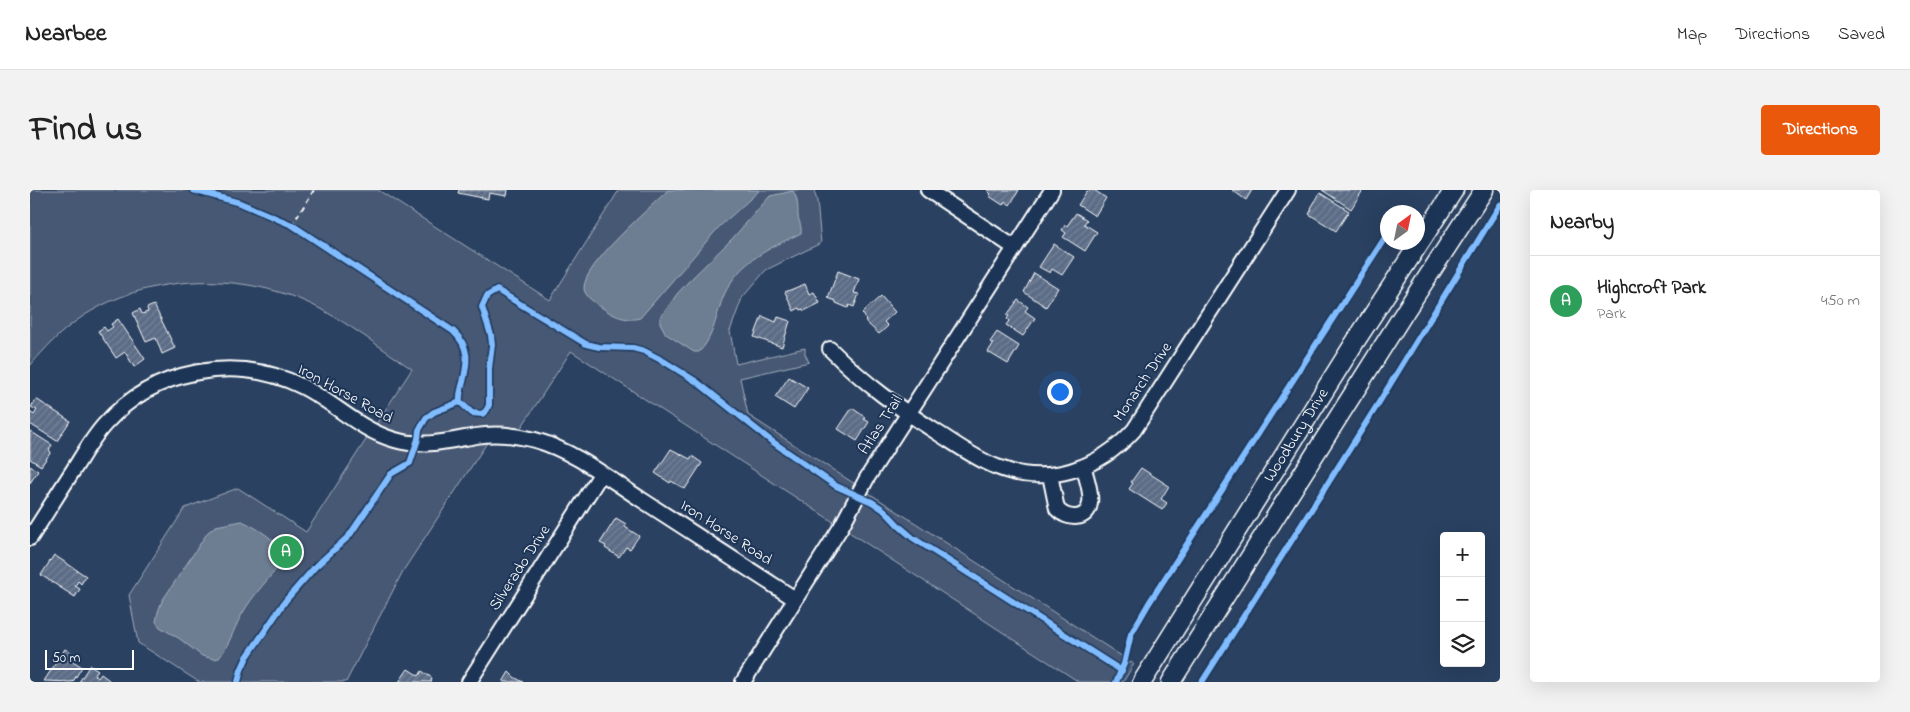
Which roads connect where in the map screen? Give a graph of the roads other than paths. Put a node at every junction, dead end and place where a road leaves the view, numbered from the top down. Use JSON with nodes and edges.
{"nodes":[{"id":1,"x":928,"y":190,"type":"edge"},
{"id":2,"x":1052,"y":190,"type":"edge"},
{"id":3,"x":1288,"y":190,"type":"edge"},
{"id":4,"x":1454,"y":190,"type":"edge"},
{"id":5,"x":1484,"y":190,"type":"edge"},
{"id":6,"x":1015,"y":248,"type":"junction"},
{"id":7,"x":830,"y":349,"type":"dead end"},
{"id":8,"x":909,"y":414,"type":"junction"},
{"id":9,"x":1084,"y":468,"type":"junction"},
{"id":10,"x":601,"y":474,"type":"junction"},
{"id":11,"x":1050,"y":476,"type":"junction"},
{"id":12,"x":30,"y":538,"type":"edge"},
{"id":13,"x":795,"y":599,"type":"junction"},
{"id":14,"x":469,"y":682,"type":"edge"},
{"id":15,"x":743,"y":682,"type":"edge"},
{"id":16,"x":1142,"y":682,"type":"edge"},
{"id":17,"x":1171,"y":682,"type":"edge"}],
"edges":[{"from":1,"to":6,"type":"street"},
{"from":2,"to":6,"type":"street","name":"Atlas Trail"},
{"from":3,"to":9,"type":"street","name":"Monarch Drive"},
{"from":4,"to":16,"type":"main road","name":"Woodbury Drive"},
{"from":5,"to":17,"type":"main road","name":"Woodbury Drive"},
{"from":6,"to":8,"type":"street","name":"Atlas Trail"},
{"from":7,"to":8,"type":"street","name":"Monarch Drive"},
{"from":8,"to":11,"type":"street","name":"Monarch Drive"},
{"from":8,"to":13,"type":"street","name":"Atlas Trail"},
{"from":9,"to":11,"type":"street","name":"Monarch Drive"},
{"from":9,"to":11,"type":"street"},
{"from":10,"to":12,"type":"street","name":"Iron Horse Road"},
{"from":10,"to":13,"type":"street","name":"Iron Horse Road"},
{"from":10,"to":14,"type":"street","name":"Silverado Drive"},
{"from":13,"to":15,"type":"street","name":"Atlas Trail"}]}
